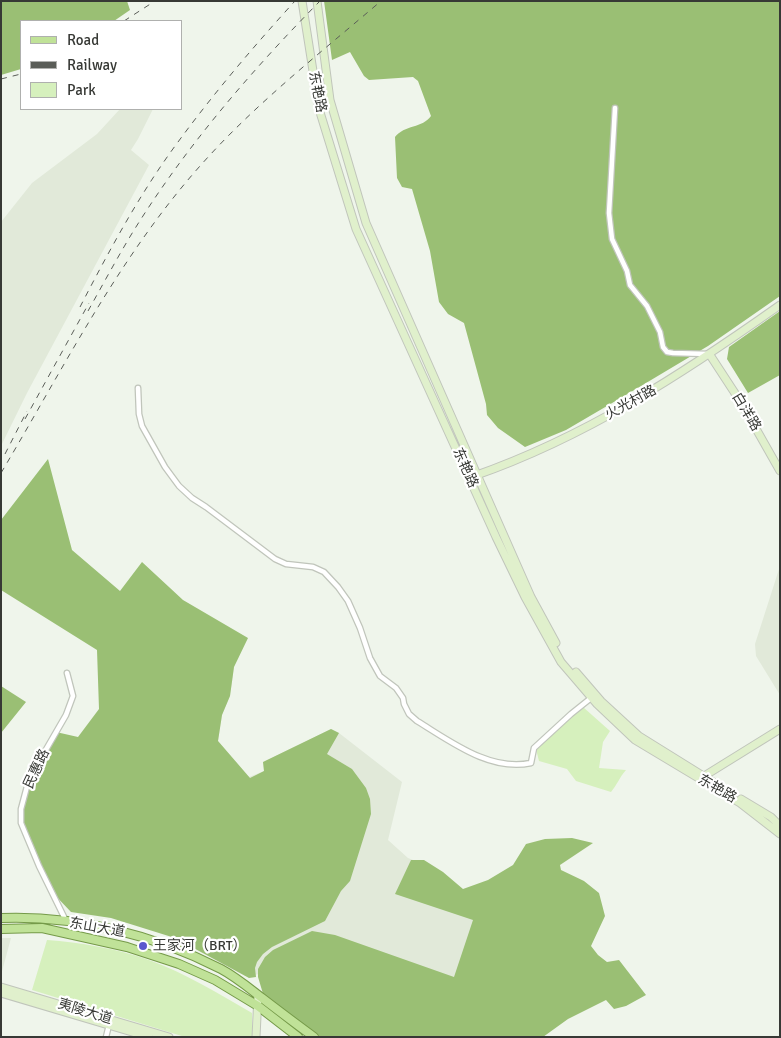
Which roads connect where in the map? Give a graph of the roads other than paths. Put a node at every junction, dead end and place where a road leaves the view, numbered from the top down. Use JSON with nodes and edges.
{"nodes":[{"id":1,"x":302,"y":1,"type":"edge"},
{"id":2,"x":317,"y":1,"type":"edge"},
{"id":3,"x":615,"y":108,"type":"dead end"},
{"id":4,"x":780,"y":305,"type":"edge"},
{"id":5,"x":710,"y":354,"type":"junction"},
{"id":6,"x":138,"y":388,"type":"dead end"},
{"id":7,"x":780,"y":471,"type":"edge"},
{"id":8,"x":478,"y":475,"type":"junction"},
{"id":9,"x":469,"y":478,"type":"junction"},
{"id":10,"x":67,"y":673,"type":"dead end"},
{"id":11,"x":591,"y":698,"type":"junction"},
{"id":12,"x":780,"y":729,"type":"edge"},
{"id":13,"x":702,"y":778,"type":"junction"},
{"id":14,"x":780,"y":826,"type":"edge"},
{"id":15,"x":780,"y":834,"type":"edge"},
{"id":16,"x":1,"y":918,"type":"edge"},
{"id":17,"x":67,"y":922,"type":"junction"},
{"id":18,"x":1,"y":929,"type":"edge"},
{"id":19,"x":1,"y":987,"type":"edge"},
{"id":20,"x":1,"y":993,"type":"edge"},
{"id":21,"x":260,"y":996,"type":"junction"},
{"id":22,"x":260,"y":1008,"type":"junction"},
{"id":23,"x":108,"y":1025,"type":"junction"},
{"id":24,"x":106,"y":1037,"type":"edge"},
{"id":25,"x":148,"y":1037,"type":"edge"},
{"id":26,"x":169,"y":1037,"type":"edge"},
{"id":27,"x":256,"y":1037,"type":"edge"},
{"id":28,"x":261,"y":1037,"type":"edge"},
{"id":29,"x":298,"y":1037,"type":"edge"},
{"id":30,"x":314,"y":1037,"type":"edge"}],
"edges":[{"from":1,"to":9,"type":"main road","name":"东艳路"},
{"from":2,"to":8,"type":"main road","name":"东艳路"},
{"from":3,"to":5,"type":"street"},
{"from":4,"to":5,"type":"main road","name":"火光村路"},
{"from":5,"to":7,"type":"main road","name":"白洋路"},
{"from":5,"to":8,"type":"main road","name":"火光村路"},
{"from":6,"to":11,"type":"street"},
{"from":8,"to":9,"type":"main road","name":"火光村路"},
{"from":8,"to":13,"type":"main road","name":"东艳路"},
{"from":9,"to":11,"type":"main road","name":"东艳路"},
{"from":10,"to":17,"type":"street","name":"民惠路"},
{"from":11,"to":13,"type":"main road","name":"东艳路"},
{"from":12,"to":13,"type":"main road"},
{"from":13,"to":14,"type":"main road","name":"东艳路"},
{"from":13,"to":15,"type":"main road","name":"东艳路"},
{"from":16,"to":17,"type":"main road","name":"东山大道"},
{"from":17,"to":21,"type":"main road","name":"东山大道"},
{"from":18,"to":22,"type":"main road","name":"东山大道"},
{"from":19,"to":26,"type":"main road","name":"夷陵大道"},
{"from":20,"to":23,"type":"main road","name":"夷陵大道"},
{"from":21,"to":22,"type":"main road"},
{"from":21,"to":30,"type":"main road","name":"东山大道"},
{"from":22,"to":27,"type":"main road"},
{"from":22,"to":28,"type":"main road"},
{"from":22,"to":29,"type":"main road","name":"东山大道"},
{"from":23,"to":24,"type":"street"},
{"from":23,"to":25,"type":"main road","name":"夷陵大道"}]}
